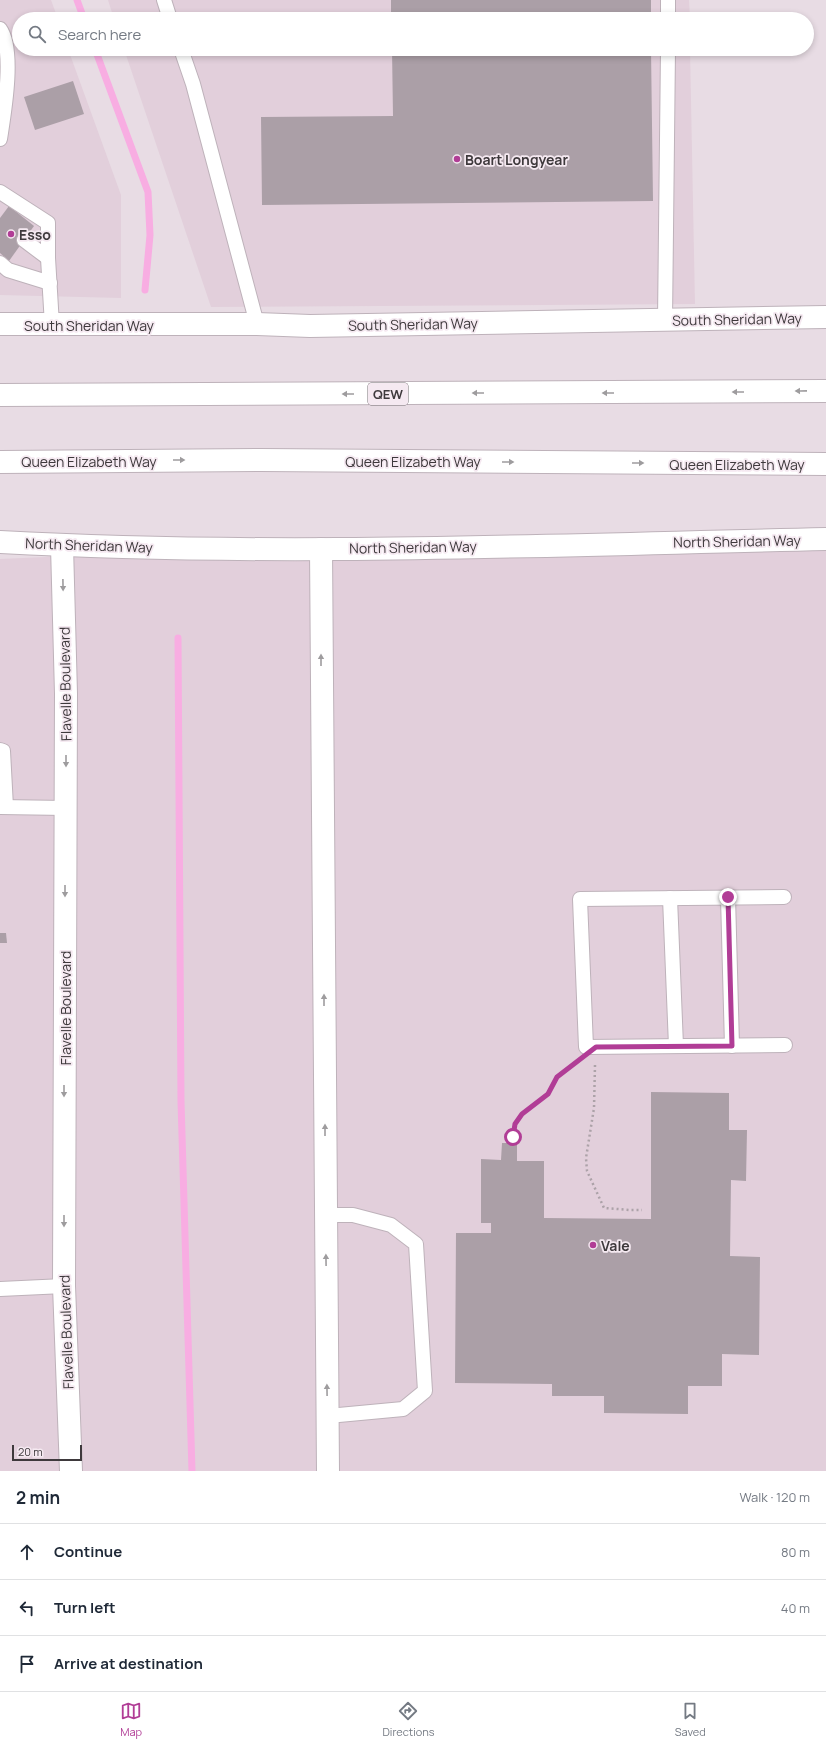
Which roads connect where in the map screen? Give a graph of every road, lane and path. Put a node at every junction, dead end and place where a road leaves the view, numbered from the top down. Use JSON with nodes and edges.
{"nodes":[{"id":1,"x":164,"y":0,"type":"edge"},
{"id":2,"x":668,"y":0,"type":"edge"},
{"id":3,"x":168,"y":12,"type":"edge"},
{"id":4,"x":668,"y":12,"type":"edge"},
{"id":5,"x":0,"y":29,"type":"edge"},
{"id":6,"x":183,"y":56,"type":"edge"},
{"id":7,"x":668,"y":56,"type":"edge"},
{"id":8,"x":0,"y":139,"type":"edge"},
{"id":9,"x":0,"y":192,"type":"edge"},
{"id":10,"x":24,"y":240,"type":"dead end"},
{"id":11,"x":48,"y":258,"type":"junction"},
{"id":12,"x":0,"y":263,"type":"edge"},
{"id":13,"x":50,"y":283,"type":"junction"},
{"id":14,"x":826,"y":318,"type":"edge"},
{"id":15,"x":665,"y":321,"type":"junction"},
{"id":16,"x":0,"y":324,"type":"edge"},
{"id":17,"x":256,"y":324,"type":"junction"},
{"id":18,"x":52,"y":325,"type":"junction"},
{"id":19,"x":826,"y":391,"type":"edge"},
{"id":20,"x":0,"y":395,"type":"edge"},
{"id":21,"x":0,"y":462,"type":"edge"},
{"id":22,"x":826,"y":464,"type":"edge"},
{"id":23,"x":826,"y":539,"type":"edge"},
{"id":24,"x":0,"y":542,"type":"edge"},
{"id":25,"x":62,"y":546,"type":"junction"},
{"id":26,"x":321,"y":549,"type":"junction"},
{"id":27,"x":0,"y":750,"type":"edge"},
{"id":28,"x":3,"y":808,"type":"edge"},
{"id":29,"x":66,"y":808,"type":"junction"},
{"id":30,"x":728,"y":897,"type":"junction"},
{"id":31,"x":784,"y":897,"type":"dead end"},
{"id":32,"x":670,"y":898,"type":"junction"},
{"id":33,"x":785,"y":1045,"type":"dead end"},
{"id":34,"x":676,"y":1046,"type":"junction"},
{"id":35,"x":732,"y":1046,"type":"junction"},
{"id":36,"x":596,"y":1047,"type":"junction"},
{"id":37,"x":513,"y":1137,"type":"dead end"},
{"id":38,"x":642,"y":1210,"type":"dead end"},
{"id":39,"x":326,"y":1215,"type":"junction"},
{"id":40,"x":64,"y":1286,"type":"junction"},
{"id":41,"x":0,"y":1289,"type":"edge"},
{"id":42,"x":328,"y":1416,"type":"junction"},
{"id":43,"x":71,"y":1471,"type":"edge"},
{"id":44,"x":328,"y":1471,"type":"edge"}],
"edges":[{"from":1,"to":3,"type":"lane"},
{"from":2,"to":4,"type":"lane"},
{"from":5,"to":8,"type":"lane"},
{"from":6,"to":17,"type":"lane"},
{"from":7,"to":15,"type":"lane"},
{"from":9,"to":11,"type":"lane"},
{"from":10,"to":11,"type":"lane"},
{"from":11,"to":13,"type":"lane"},
{"from":12,"to":13,"type":"lane"},
{"from":13,"to":18,"type":"lane"},
{"from":14,"to":15,"type":"main road","name":"South Sheridan Way"},
{"from":15,"to":17,"type":"main road","name":"South Sheridan Way"},
{"from":16,"to":18,"type":"main road","name":"South Sheridan Way"},
{"from":17,"to":18,"type":"main road","name":"South Sheridan Way"},
{"from":19,"to":20,"type":"main road","number":"QEW","one_way":true},
{"from":21,"to":22,"type":"main road","name":"Queen Elizabeth Way","one_way":true},
{"from":23,"to":26,"type":"main road","name":"North Sheridan Way"},
{"from":24,"to":25,"type":"main road","name":"North Sheridan Way"},
{"from":25,"to":26,"type":"main road","name":"North Sheridan Way"},
{"from":25,"to":29,"type":"main road","name":"Flavelle Boulevard","one_way":true},
{"from":39,"to":26,"type":"main road","one_way":true},
{"from":27,"to":28,"type":"lane"},
{"from":28,"to":29,"type":"lane"},
{"from":29,"to":40,"type":"main road","name":"Flavelle Boulevard","one_way":true},
{"from":30,"to":31,"type":"lane"},
{"from":30,"to":32,"type":"lane"},
{"from":30,"to":35,"type":"lane"},
{"from":32,"to":34,"type":"lane"},
{"from":32,"to":36,"type":"lane"},
{"from":33,"to":35,"type":"lane"},
{"from":34,"to":35,"type":"lane"},
{"from":34,"to":36,"type":"lane"},
{"from":36,"to":37,"type":"path"},
{"from":36,"to":38,"type":"path"},
{"from":42,"to":39,"type":"main road","one_way":true},
{"from":39,"to":42,"type":"lane"},
{"from":40,"to":41,"type":"lane"},
{"from":40,"to":43,"type":"main road","name":"Flavelle Boulevard"},
{"from":42,"to":44,"type":"main road"}]}
